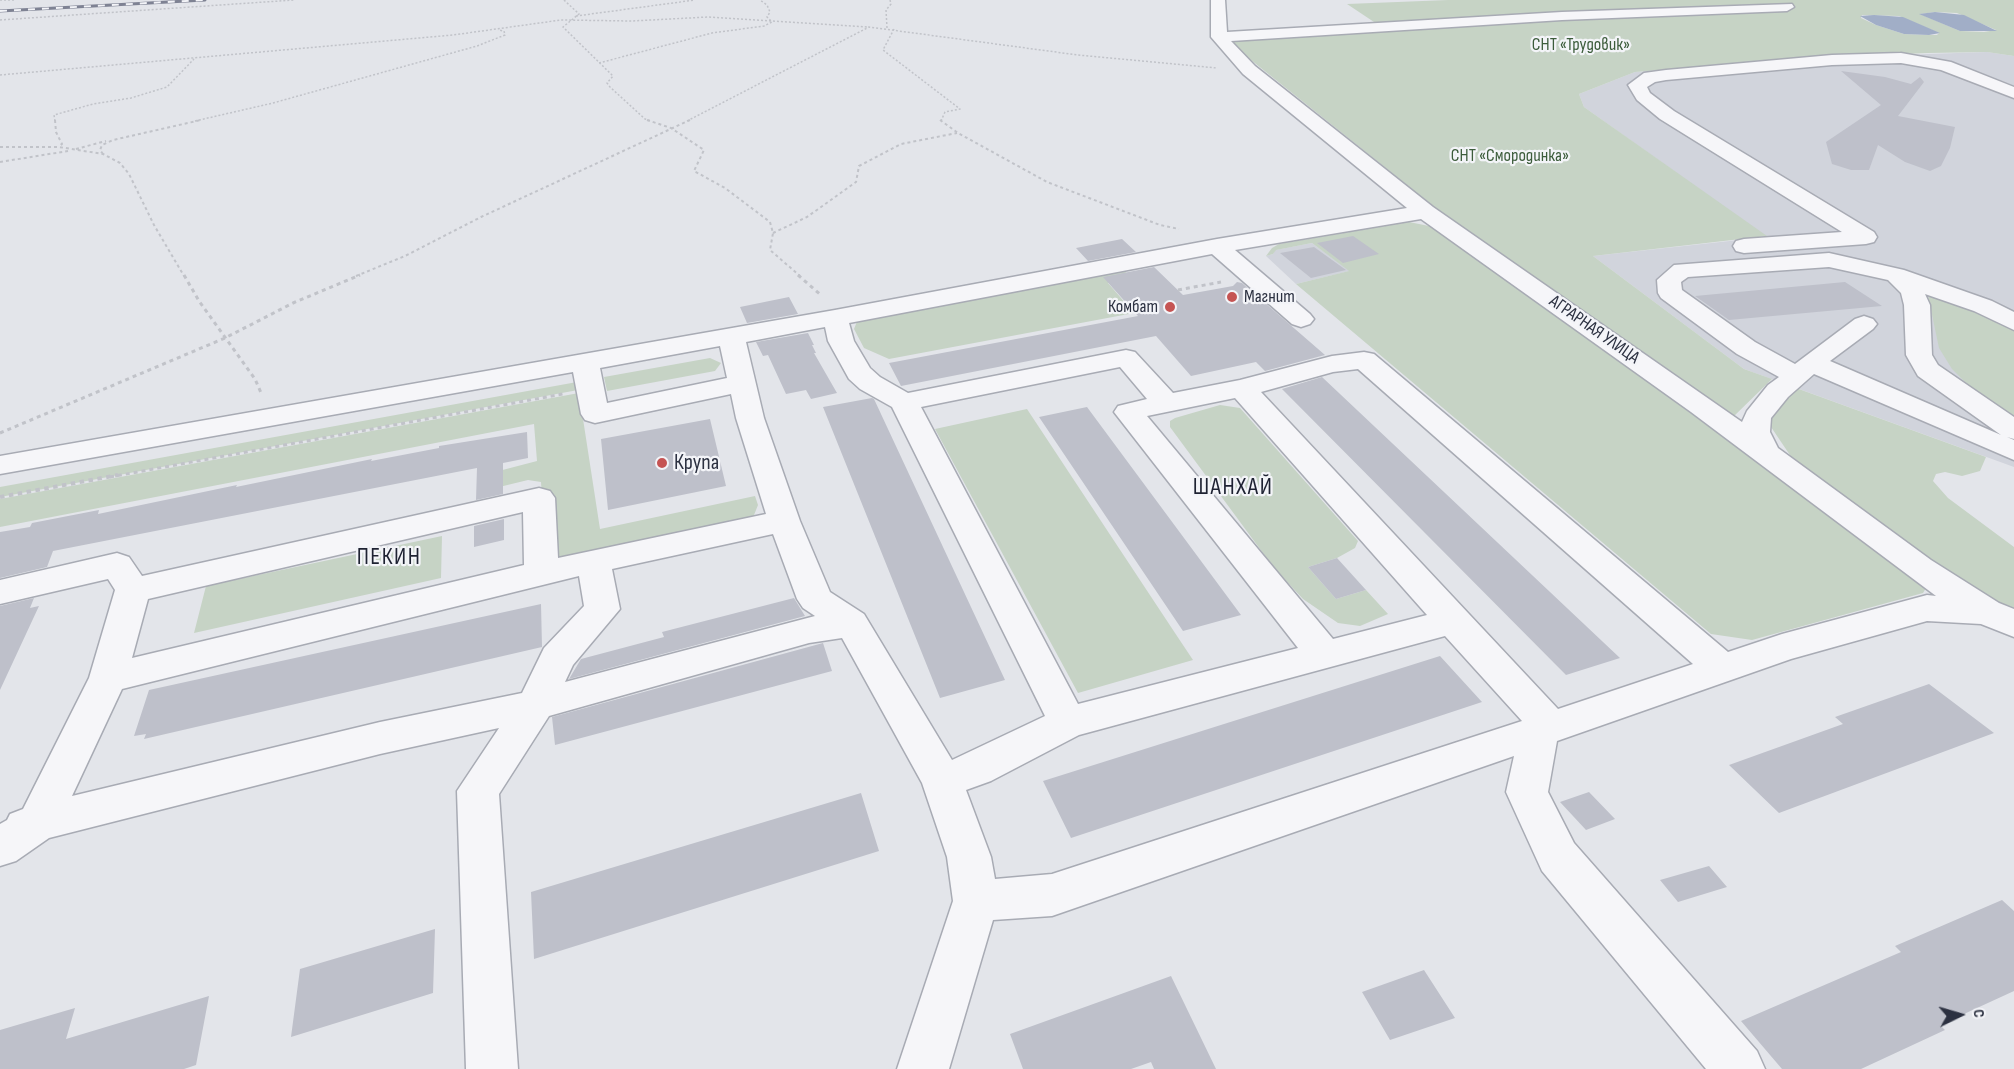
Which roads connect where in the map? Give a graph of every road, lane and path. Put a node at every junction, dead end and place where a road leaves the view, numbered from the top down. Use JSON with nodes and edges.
{"nodes":[{"id":1,"x":0,"y":0,"type":"edge"},
{"id":2,"x":14,"y":0,"type":"edge"},
{"id":3,"x":294,"y":0,"type":"edge"},
{"id":4,"x":564,"y":0,"type":"edge"},
{"id":5,"x":695,"y":0,"type":"edge"},
{"id":6,"x":760,"y":0,"type":"edge"},
{"id":7,"x":890,"y":0,"type":"edge"},
{"id":8,"x":1218,"y":0,"type":"edge"},
{"id":9,"x":1787,"y":7,"type":"dead end"},
{"id":10,"x":577,"y":16,"type":"junction"},
{"id":11,"x":0,"y":20,"type":"edge"},
{"id":12,"x":561,"y":20,"type":"junction"},
{"id":13,"x":569,"y":21,"type":"junction"},
{"id":14,"x":772,"y":22,"type":"junction"},
{"id":15,"x":869,"y":27,"type":"junction"},
{"id":16,"x":887,"y":28,"type":"junction"},
{"id":17,"x":497,"y":29,"type":"junction"},
{"id":18,"x":894,"y":29,"type":"junction"},
{"id":19,"x":1219,"y":37,"type":"junction"},
{"id":20,"x":195,"y":58,"type":"junction"},
{"id":21,"x":599,"y":63,"type":"junction"},
{"id":22,"x":1250,"y":70,"type":"junction"},
{"id":23,"x":0,"y":75,"type":"edge"},
{"id":24,"x":2014,"y":93,"type":"edge"},
{"id":25,"x":671,"y":128,"type":"junction"},
{"id":26,"x":958,"y":133,"type":"junction"},
{"id":27,"x":113,"y":140,"type":"junction"},
{"id":28,"x":0,"y":147,"type":"edge"},
{"id":29,"x":59,"y":147,"type":"junction"},
{"id":30,"x":71,"y":150,"type":"junction"},
{"id":31,"x":103,"y":154,"type":"junction"},
{"id":32,"x":0,"y":162,"type":"edge"},
{"id":33,"x":1425,"y":212,"type":"junction"},
{"id":34,"x":773,"y":233,"type":"junction"},
{"id":35,"x":1217,"y":246,"type":"junction"},
{"id":36,"x":1744,"y":246,"type":"dead end"},
{"id":37,"x":1896,"y":276,"type":"junction"},
{"id":38,"x":1227,"y":281,"type":"dead end"},
{"id":39,"x":1178,"y":290,"type":"dead end"},
{"id":40,"x":835,"y":318,"type":"junction"},
{"id":41,"x":1301,"y":319,"type":"dead end"},
{"id":42,"x":2014,"y":322,"type":"edge"},
{"id":43,"x":1864,"y":324,"type":"dead end"},
{"id":44,"x":731,"y":335,"type":"junction"},
{"id":45,"x":225,"y":338,"type":"junction"},
{"id":46,"x":585,"y":360,"type":"junction"},
{"id":47,"x":1804,"y":370,"type":"junction"},
{"id":48,"x":741,"y":384,"type":"junction"},
{"id":49,"x":1242,"y":388,"type":"junction"},
{"id":50,"x":590,"y":389,"type":"junction"},
{"id":51,"x":904,"y":402,"type":"junction"},
{"id":52,"x":1167,"y":403,"type":"junction"},
{"id":53,"x":270,"y":416,"type":"junction"},
{"id":54,"x":2014,"y":429,"type":"edge"},
{"id":55,"x":0,"y":433,"type":"edge"},
{"id":56,"x":2014,"y":451,"type":"edge"},
{"id":57,"x":1766,"y":455,"type":"junction"},
{"id":58,"x":0,"y":465,"type":"edge"},
{"id":59,"x":0,"y":497,"type":"edge"},
{"id":60,"x":784,"y":521,"type":"junction"},
{"id":61,"x":594,"y":563,"type":"junction"},
{"id":62,"x":541,"y":573,"type":"junction"},
{"id":63,"x":133,"y":590,"type":"junction"},
{"id":64,"x":0,"y":592,"type":"edge"},
{"id":65,"x":2000,"y":618,"type":"edge"},
{"id":66,"x":1453,"y":621,"type":"junction"},
{"id":67,"x":851,"y":623,"type":"junction"},
{"id":68,"x":1325,"y":655,"type":"junction"},
{"id":69,"x":1722,"y":668,"type":"junction"},
{"id":70,"x":108,"y":678,"type":"junction"},
{"id":71,"x":536,"y":705,"type":"junction"},
{"id":72,"x":1068,"y":722,"type":"junction"},
{"id":73,"x":1545,"y":729,"type":"junction"},
{"id":74,"x":942,"y":781,"type":"junction"},
{"id":75,"x":38,"y":823,"type":"junction"},
{"id":76,"x":0,"y":835,"type":"edge"},
{"id":77,"x":0,"y":847,"type":"edge"},
{"id":78,"x":976,"y":901,"type":"junction"},
{"id":79,"x":492,"y":1069,"type":"edge"},
{"id":80,"x":923,"y":1069,"type":"edge"},
{"id":81,"x":1739,"y":1069,"type":"edge"}],
"edges":[{"from":1,"to":2,"type":"path"},
{"from":3,"to":11,"type":"path"},
{"from":4,"to":10,"type":"path"},
{"from":5,"to":10,"type":"path"},
{"from":6,"to":14,"type":"path"},
{"from":7,"to":16,"type":"path"},
{"from":8,"to":19,"type":"street"},
{"from":9,"to":19,"type":"street"},
{"from":10,"to":12,"type":"path"},
{"from":10,"to":13,"type":"path"},
{"from":12,"to":13,"type":"path"},
{"from":12,"to":17,"type":"path"},
{"from":13,"to":14,"type":"path"},
{"from":13,"to":21,"type":"path"},
{"from":14,"to":15,"type":"path"},
{"from":14,"to":21,"type":"path"},
{"from":15,"to":16,"type":"path"},
{"from":15,"to":25,"type":"path"},
{"from":16,"to":18,"type":"path"},
{"from":17,"to":20,"type":"path"},
{"from":17,"to":27,"type":"path"},
{"from":18,"to":22,"type":"path"},
{"from":18,"to":26,"type":"path"},
{"from":19,"to":22,"type":"street","name":"АГРАРНАЯ УЛИЦА"},
{"from":20,"to":23,"type":"path"},
{"from":20,"to":29,"type":"path"},
{"from":21,"to":25,"type":"path"},
{"from":22,"to":33,"type":"street","name":"АГРАРНАЯ УЛИЦА"},
{"from":24,"to":36,"type":"street"},
{"from":25,"to":34,"type":"path"},
{"from":25,"to":45,"type":"path"},
{"from":26,"to":34,"type":"path"},
{"from":26,"to":35,"type":"path"},
{"from":27,"to":30,"type":"path"},
{"from":27,"to":31,"type":"path"},
{"from":28,"to":29,"type":"path"},
{"from":29,"to":30,"type":"path"},
{"from":30,"to":31,"type":"path"},
{"from":30,"to":32,"type":"path"},
{"from":31,"to":45,"type":"path"},
{"from":33,"to":35,"type":"street"},
{"from":33,"to":57,"type":"street","name":"АГРАРНАЯ УЛИЦА"},
{"from":34,"to":40,"type":"path"},
{"from":35,"to":40,"type":"street"},
{"from":35,"to":41,"type":"street"},
{"from":37,"to":42,"type":"street"},
{"from":37,"to":47,"type":"street"},
{"from":37,"to":54,"type":"street"},
{"from":38,"to":39,"type":"path"},
{"from":40,"to":44,"type":"street"},
{"from":40,"to":51,"type":"street"},
{"from":43,"to":47,"type":"street"},
{"from":44,"to":46,"type":"street"},
{"from":44,"to":48,"type":"street"},
{"from":45,"to":53,"type":"path"},
{"from":45,"to":55,"type":"path"},
{"from":46,"to":50,"type":"street"},
{"from":46,"to":53,"type":"street"},
{"from":47,"to":56,"type":"street"},
{"from":47,"to":57,"type":"street"},
{"from":48,"to":50,"type":"street"},
{"from":48,"to":60,"type":"street"},
{"from":49,"to":52,"type":"street"},
{"from":49,"to":66,"type":"street"},
{"from":49,"to":69,"type":"street"},
{"from":50,"to":59,"type":"path"},
{"from":51,"to":52,"type":"street"},
{"from":51,"to":72,"type":"street"},
{"from":52,"to":68,"type":"street"},
{"from":53,"to":58,"type":"street"},
{"from":57,"to":65,"type":"street","name":"АГРАРНАЯ УЛИЦА"},
{"from":60,"to":61,"type":"street"},
{"from":60,"to":67,"type":"street"},
{"from":61,"to":62,"type":"street"},
{"from":61,"to":71,"type":"street"},
{"from":62,"to":63,"type":"street"},
{"from":62,"to":70,"type":"street"},
{"from":63,"to":64,"type":"street"},
{"from":63,"to":70,"type":"street"},
{"from":65,"to":69,"type":"street"},
{"from":66,"to":68,"type":"street"},
{"from":66,"to":73,"type":"street"},
{"from":67,"to":71,"type":"street"},
{"from":67,"to":74,"type":"street"},
{"from":68,"to":72,"type":"street"},
{"from":69,"to":73,"type":"street"},
{"from":70,"to":75,"type":"street"},
{"from":71,"to":75,"type":"street"},
{"from":71,"to":79,"type":"street"},
{"from":72,"to":74,"type":"street"},
{"from":73,"to":78,"type":"street"},
{"from":73,"to":81,"type":"street"},
{"from":74,"to":78,"type":"street"},
{"from":75,"to":76,"type":"street"},
{"from":75,"to":77,"type":"street"},
{"from":78,"to":80,"type":"street"}]}
